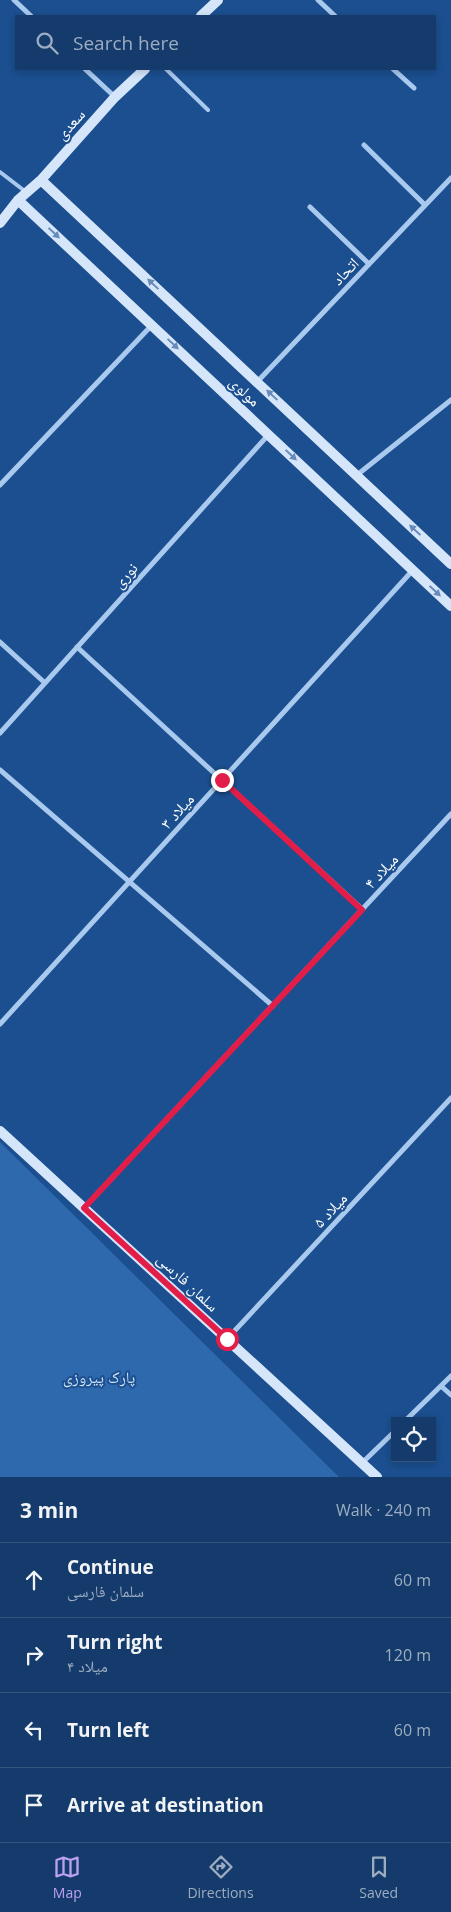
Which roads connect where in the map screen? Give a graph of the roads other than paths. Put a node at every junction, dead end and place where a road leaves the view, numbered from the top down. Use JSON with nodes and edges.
{"nodes":[{"id":1,"x":14,"y":0,"type":"edge"},
{"id":2,"x":218,"y":0,"type":"edge"},
{"id":3,"x":318,"y":0,"type":"edge"},
{"id":4,"x":30,"y":15,"type":"edge"},
{"id":5,"x":201,"y":15,"type":"edge"},
{"id":6,"x":334,"y":15,"type":"edge"},
{"id":7,"x":86,"y":70,"type":"edge"},
{"id":8,"x":144,"y":70,"type":"edge"},
{"id":9,"x":167,"y":70,"type":"edge"},
{"id":10,"x":394,"y":70,"type":"edge"},
{"id":11,"x":414,"y":88,"type":"dead end"},
{"id":12,"x":115,"y":97,"type":"junction"},
{"id":13,"x":208,"y":110,"type":"dead end"},
{"id":14,"x":364,"y":145,"type":"dead end"},
{"id":15,"x":0,"y":172,"type":"edge"},
{"id":16,"x":451,"y":178,"type":"edge"},
{"id":17,"x":41,"y":180,"type":"junction"},
{"id":18,"x":27,"y":192,"type":"junction"},
{"id":19,"x":18,"y":200,"type":"junction"},
{"id":20,"x":425,"y":205,"type":"junction"},
{"id":21,"x":310,"y":207,"type":"dead end"},
{"id":22,"x":0,"y":223,"type":"edge"},
{"id":23,"x":369,"y":264,"type":"junction"},
{"id":24,"x":152,"y":324,"type":"junction"},
{"id":25,"x":257,"y":382,"type":"junction"},
{"id":26,"x":451,"y":400,"type":"edge"},
{"id":27,"x":269,"y":434,"type":"junction"},
{"id":28,"x":357,"y":476,"type":"junction"},
{"id":29,"x":0,"y":485,"type":"edge"},
{"id":30,"x":451,"y":564,"type":"edge"},
{"id":31,"x":413,"y":570,"type":"junction"},
{"id":32,"x":451,"y":606,"type":"edge"},
{"id":33,"x":0,"y":642,"type":"edge"},
{"id":34,"x":78,"y":647,"type":"junction"},
{"id":35,"x":45,"y":683,"type":"junction"},
{"id":36,"x":0,"y":732,"type":"edge"},
{"id":37,"x":0,"y":770,"type":"edge"},
{"id":38,"x":222,"y":780,"type":"junction"},
{"id":39,"x":451,"y":814,"type":"edge"},
{"id":40,"x":130,"y":882,"type":"junction"},
{"id":41,"x":362,"y":910,"type":"junction"},
{"id":42,"x":273,"y":1006,"type":"junction"},
{"id":43,"x":0,"y":1024,"type":"edge"},
{"id":44,"x":451,"y":1098,"type":"edge"},
{"id":45,"x":0,"y":1131,"type":"edge"},
{"id":46,"x":84,"y":1208,"type":"junction"},
{"id":47,"x":227,"y":1339,"type":"junction"},
{"id":48,"x":451,"y":1376,"type":"edge"},
{"id":49,"x":441,"y":1386,"type":"junction"},
{"id":50,"x":451,"y":1396,"type":"edge"},
{"id":51,"x":409,"y":1417,"type":"edge"},
{"id":52,"x":391,"y":1435,"type":"edge"},
{"id":53,"x":362,"y":1463,"type":"junction"},
{"id":54,"x":377,"y":1477,"type":"edge"}],
"edges":[{"from":1,"to":4,"type":"street"},
{"from":2,"to":5,"type":"street"},
{"from":3,"to":6,"type":"street"},
{"from":7,"to":12,"type":"street"},
{"from":8,"to":12,"type":"street","name":"سعدی"},
{"from":9,"to":13,"type":"lane"},
{"from":10,"to":11,"type":"street"},
{"from":12,"to":17,"type":"street","name":"سعدی"},
{"from":14,"to":20,"type":"street"},
{"from":15,"to":18,"type":"lane"},
{"from":16,"to":20,"type":"street","name":"اتحاد"},
{"from":17,"to":18,"type":"street","name":"سعدی"},
{"from":25,"to":17,"type":"street","name":"مولوی","one_way":true},
{"from":18,"to":19,"type":"street","name":"سعدی"},
{"from":19,"to":22,"type":"street","name":"سعدی"},
{"from":19,"to":24,"type":"street","name":"مولوی","one_way":true},
{"from":20,"to":23,"type":"street","name":"اتحاد"},
{"from":21,"to":23,"type":"street"},
{"from":23,"to":25,"type":"street","name":"اتحاد"},
{"from":24,"to":27,"type":"street","name":"مولوی","one_way":true},
{"from":24,"to":29,"type":"street"},
{"from":28,"to":25,"type":"street","name":"مولوی","one_way":true},
{"from":26,"to":28,"type":"street"},
{"from":27,"to":31,"type":"street","name":"مولوی","one_way":true},
{"from":27,"to":34,"type":"street","name":"نوری"},
{"from":30,"to":28,"type":"street","name":"مولوی","one_way":true},
{"from":31,"to":32,"type":"street","name":"مولوی","one_way":true},
{"from":31,"to":38,"type":"street","name":"میلاد ۳"},
{"from":33,"to":35,"type":"street"},
{"from":34,"to":35,"type":"street","name":"نوری"},
{"from":34,"to":38,"type":"street"},
{"from":35,"to":36,"type":"street","name":"نوری"},
{"from":37,"to":40,"type":"street"},
{"from":38,"to":40,"type":"street","name":"میلاد ۳"},
{"from":38,"to":41,"type":"street"},
{"from":39,"to":41,"type":"street","name":"میلاد ۴"},
{"from":40,"to":42,"type":"street"},
{"from":40,"to":43,"type":"street","name":"میلاد ۳"},
{"from":41,"to":42,"type":"street","name":"میلاد ۴"},
{"from":42,"to":46,"type":"street","name":"میلاد ۴"},
{"from":44,"to":47,"type":"street","name":"میلاد ۵"},
{"from":45,"to":46,"type":"street","name":"سلمان فارسی"},
{"from":46,"to":47,"type":"street","name":"سلمان فارسی"},
{"from":47,"to":53,"type":"street","name":"سلمان فارسی"},
{"from":48,"to":49,"type":"street"},
{"from":49,"to":50,"type":"street"},
{"from":49,"to":51,"type":"street"},
{"from":52,"to":53,"type":"street"},
{"from":53,"to":54,"type":"street","name":"سلمان فارسی"}]}
